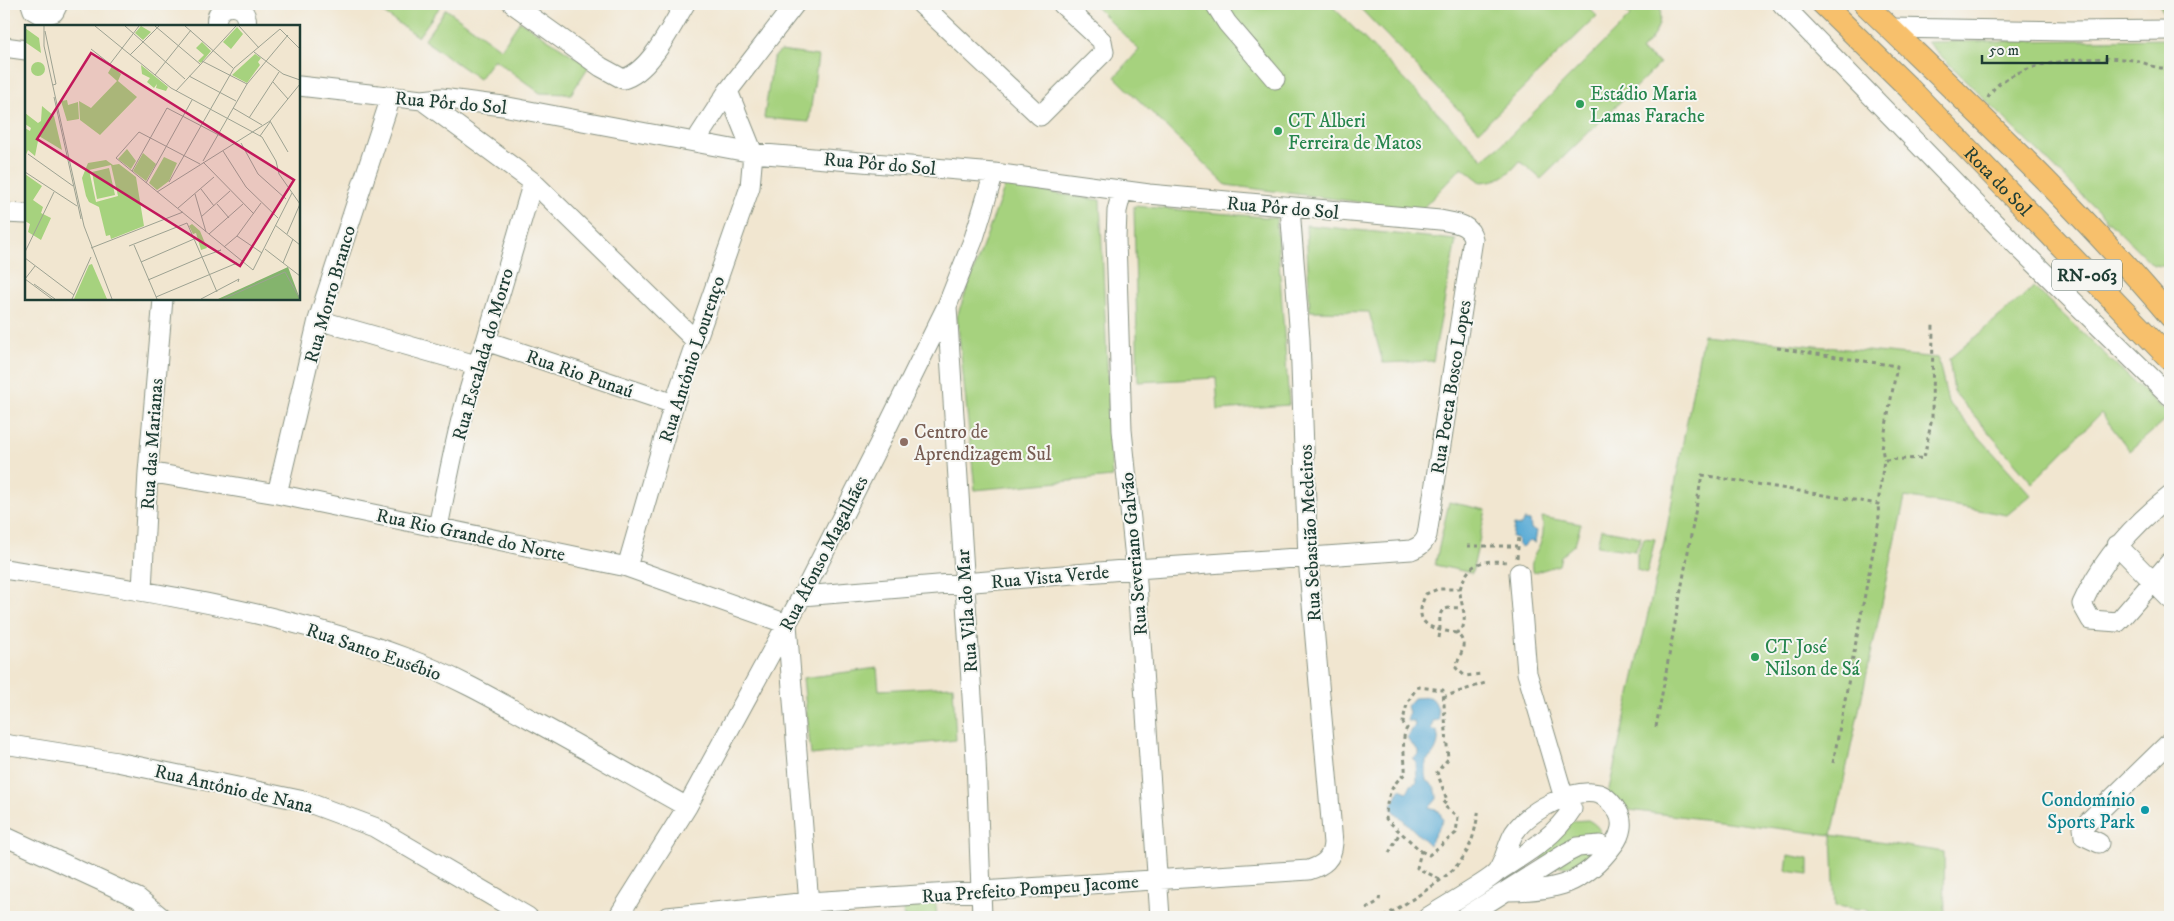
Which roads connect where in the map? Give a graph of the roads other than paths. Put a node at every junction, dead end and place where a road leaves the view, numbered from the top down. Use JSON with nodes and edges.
{"nodes":[{"id":1,"x":31,"y":4,"type":"edge"},
{"id":2,"x":58,"y":4,"type":"edge"},
{"id":3,"x":513,"y":4,"type":"edge"},
{"id":4,"x":685,"y":4,"type":"edge"},
{"id":5,"x":795,"y":4,"type":"edge"},
{"id":6,"x":921,"y":4,"type":"edge"},
{"id":7,"x":1062,"y":4,"type":"edge"},
{"id":8,"x":1215,"y":4,"type":"edge"},
{"id":9,"x":1782,"y":4,"type":"edge"},
{"id":10,"x":1823,"y":4,"type":"edge"},
{"id":11,"x":1865,"y":4,"type":"edge"},
{"id":12,"x":248,"y":14,"type":"edge"},
{"id":13,"x":217,"y":25,"type":"edge"},
{"id":14,"x":1890,"y":28,"type":"junction"},
{"id":15,"x":2170,"y":30,"type":"edge"},
{"id":16,"x":4,"y":47,"type":"edge"},
{"id":17,"x":25,"y":50,"type":"edge"},
{"id":18,"x":1275,"y":79,"type":"dead end"},
{"id":19,"x":300,"y":86,"type":"edge"},
{"id":20,"x":728,"y":91,"type":"junction"},
{"id":21,"x":391,"y":97,"type":"junction"},
{"id":22,"x":422,"y":100,"type":"junction"},
{"id":23,"x":694,"y":142,"type":"junction"},
{"id":24,"x":753,"y":153,"type":"junction"},
{"id":25,"x":2030,"y":166,"type":"junction"},
{"id":26,"x":994,"y":173,"type":"junction"},
{"id":27,"x":533,"y":182,"type":"junction"},
{"id":28,"x":2005,"y":189,"type":"junction"},
{"id":29,"x":1122,"y":190,"type":"junction"},
{"id":30,"x":1290,"y":208,"type":"junction"},
{"id":31,"x":4,"y":213,"type":"edge"},
{"id":32,"x":25,"y":214,"type":"edge"},
{"id":33,"x":1464,"y":226,"type":"joint"},
{"id":34,"x":163,"y":300,"type":"edge"},
{"id":35,"x":947,"y":306,"type":"junction"},
{"id":36,"x":2170,"y":316,"type":"edge"},
{"id":37,"x":318,"y":320,"type":"junction"},
{"id":38,"x":695,"y":340,"type":"junction"},
{"id":39,"x":486,"y":341,"type":"junction"},
{"id":40,"x":2170,"y":359,"type":"edge"},
{"id":41,"x":476,"y":365,"type":"junction"},
{"id":42,"x":2170,"y":396,"type":"edge"},
{"id":43,"x":674,"y":404,"type":"junction"},
{"id":44,"x":148,"y":472,"type":"junction"},
{"id":45,"x":277,"y":494,"type":"junction"},
{"id":46,"x":2170,"y":496,"type":"edge"},
{"id":47,"x":438,"y":527,"type":"junction"},
{"id":48,"x":2118,"y":545,"type":"junction"},
{"id":49,"x":1417,"y":548,"type":"joint"},
{"id":50,"x":1308,"y":558,"type":"junction"},
{"id":51,"x":2170,"y":562,"type":"edge"},
{"id":52,"x":627,"y":567,"type":"junction"},
{"id":53,"x":1516,"y":567,"type":"road end"},
{"id":54,"x":4,"y":569,"type":"edge"},
{"id":55,"x":1136,"y":569,"type":"junction"},
{"id":56,"x":2153,"y":582,"type":"junction"},
{"id":57,"x":964,"y":583,"type":"junction"},
{"id":58,"x":142,"y":590,"type":"junction"},
{"id":59,"x":802,"y":596,"type":"junction"},
{"id":60,"x":2170,"y":599,"type":"edge"},
{"id":61,"x":787,"y":624,"type":"junction"},
{"id":62,"x":2170,"y":742,"type":"edge"},
{"id":63,"x":4,"y":744,"type":"edge"},
{"id":64,"x":1568,"y":803,"type":"junction"},
{"id":65,"x":687,"y":806,"type":"junction"},
{"id":66,"x":4,"y":836,"type":"edge"},
{"id":67,"x":2099,"y":843,"type":"dead end"},
{"id":68,"x":1600,"y":845,"type":"dead end"},
{"id":69,"x":1330,"y":857,"type":"joint"},
{"id":70,"x":1497,"y":872,"type":"junction"},
{"id":71,"x":1158,"y":879,"type":"junction"},
{"id":72,"x":981,"y":891,"type":"junction"},
{"id":73,"x":1506,"y":892,"type":"junction"},
{"id":74,"x":810,"y":910,"type":"edge"},
{"id":75,"x":161,"y":917,"type":"edge"},
{"id":76,"x":528,"y":917,"type":"edge"},
{"id":77,"x":618,"y":917,"type":"edge"},
{"id":78,"x":667,"y":917,"type":"edge"},
{"id":79,"x":982,"y":917,"type":"edge"},
{"id":80,"x":1160,"y":917,"type":"edge"},
{"id":81,"x":1428,"y":917,"type":"edge"},
{"id":82,"x":1465,"y":917,"type":"edge"}],
"edges":[{"from":1,"to":2,"type":"street"},
{"from":3,"to":4,"type":"street"},
{"from":5,"to":20,"type":"street"},
{"from":6,"to":7,"type":"street"},
{"from":8,"to":18,"type":"street"},
{"from":9,"to":42,"type":"street"},
{"from":10,"to":28,"type":"main road","name":"Rota do Sol","number":"RN-063"},
{"from":11,"to":14,"type":"main road","name":"Rota do Sol","number":"RN-063"},
{"from":12,"to":13,"type":"street"},
{"from":14,"to":15,"type":"street"},
{"from":14,"to":25,"type":"main road","name":"Rota do Sol","number":"RN-063"},
{"from":16,"to":17,"type":"street"},
{"from":19,"to":21,"type":"street","name":"Rua Pôr do Sol"},
{"from":20,"to":23,"type":"street"},
{"from":20,"to":24,"type":"street"},
{"from":21,"to":22,"type":"street","name":"Rua Pôr do Sol"},
{"from":21,"to":37,"type":"street","name":"Rua Morro Branco"},
{"from":22,"to":23,"type":"street","name":"Rua Pôr do Sol"},
{"from":22,"to":27,"type":"street"},
{"from":23,"to":24,"type":"street","name":"Rua Pôr do Sol"},
{"from":24,"to":26,"type":"street","name":"Rua Pôr do Sol"},
{"from":24,"to":38,"type":"street","name":"Rua Antônio Lourenço"},
{"from":25,"to":28,"type":"main road"},
{"from":25,"to":36,"type":"main road","name":"Rota do Sol","number":"RN-063"},
{"from":26,"to":29,"type":"street","name":"Rua Pôr do Sol"},
{"from":26,"to":35,"type":"street","name":"Rua Afonso Magalhães"},
{"from":27,"to":38,"type":"street"},
{"from":27,"to":39,"type":"street","name":"Rua Escalada do Morro"},
{"from":28,"to":40,"type":"main road","name":"Rota do Sol","number":"RN-063"},
{"from":29,"to":30,"type":"street","name":"Rua Pôr do Sol"},
{"from":29,"to":55,"type":"street","name":"Rua Severiano Galvão"},
{"from":30,"to":33,"type":"street","name":"Rua Pôr do Sol"},
{"from":30,"to":50,"type":"street","name":"Rua Sebastião Medeiros"},
{"from":31,"to":32,"type":"street"},
{"from":33,"to":49,"type":"street","name":"Rua Poeta Bosco Lopes"},
{"from":34,"to":44,"type":"street","name":"Rua das Marianas"},
{"from":35,"to":57,"type":"street","name":"Rua Vila do Mar"},
{"from":35,"to":59,"type":"street","name":"Rua Afonso Magalhães"},
{"from":37,"to":41,"type":"street"},
{"from":37,"to":45,"type":"street","name":"Rua Morro Branco"},
{"from":38,"to":43,"type":"street","name":"Rua Antônio Lourenço"},
{"from":39,"to":41,"type":"street","name":"Rua Escalada do Morro"},
{"from":39,"to":43,"type":"street","name":"Rua Rio Punaú"},
{"from":41,"to":47,"type":"street","name":"Rua Escalada do Morro"},
{"from":43,"to":52,"type":"street","name":"Rua Antônio Lourenço"},
{"from":44,"to":45,"type":"street","name":"Rua Rio Grande do Norte"},
{"from":44,"to":58,"type":"street","name":"Rua das Marianas"},
{"from":45,"to":47,"type":"street","name":"Rua Rio Grande do Norte"},
{"from":46,"to":48,"type":"street"},
{"from":47,"to":52,"type":"street","name":"Rua Rio Grande do Norte"},
{"from":48,"to":56,"type":"street"},
{"from":48,"to":56,"type":"street"},
{"from":49,"to":50,"type":"street","name":"Rua Vista Verde"},
{"from":50,"to":55,"type":"street","name":"Rua Vista Verde"},
{"from":50,"to":69,"type":"street","name":"Rua Sebastião Medeiros"},
{"from":51,"to":56,"type":"street"},
{"from":52,"to":61,"type":"street","name":"Rua Rio Grande do Norte"},
{"from":53,"to":64,"type":"street"},
{"from":54,"to":58,"type":"street","name":"Rua Santo Eusébio"},
{"from":55,"to":57,"type":"street","name":"Rua Vista Verde"},
{"from":55,"to":71,"type":"street","name":"Rua Severiano Galvão"},
{"from":56,"to":60,"type":"street"},
{"from":57,"to":59,"type":"street","name":"Rua Vista Verde"},
{"from":57,"to":72,"type":"street","name":"Rua Vila do Mar"},
{"from":58,"to":65,"type":"street","name":"Rua Santo Eusébio"},
{"from":59,"to":61,"type":"street","name":"Rua Afonso Magalhães"},
{"from":61,"to":65,"type":"street","name":"Rua Afonso Magalhães"},
{"from":61,"to":74,"type":"street"},
{"from":62,"to":67,"type":"street"},
{"from":63,"to":76,"type":"street","name":"Rua Antônio de Nana"},
{"from":64,"to":70,"type":"street"},
{"from":64,"to":70,"type":"street"},
{"from":64,"to":73,"type":"street"},
{"from":65,"to":77,"type":"street","name":"Rua Afonso Magalhães"},
{"from":66,"to":75,"type":"street"},
{"from":68,"to":73,"type":"street"},
{"from":69,"to":71,"type":"street","name":"Rua Prefeito Pompeu Jacome"},
{"from":70,"to":81,"type":"street"},
{"from":71,"to":72,"type":"street","name":"Rua Prefeito Pompeu Jacome"},
{"from":71,"to":80,"type":"street","name":"Rua Severiano Galvão"},
{"from":72,"to":74,"type":"street","name":"Rua Prefeito Pompeu Jacome"},
{"from":72,"to":79,"type":"street","name":"Rua Vila do Mar"},
{"from":73,"to":82,"type":"street"},
{"from":74,"to":78,"type":"street","name":"Rua Prefeito Pompeu Jacome"}]}
